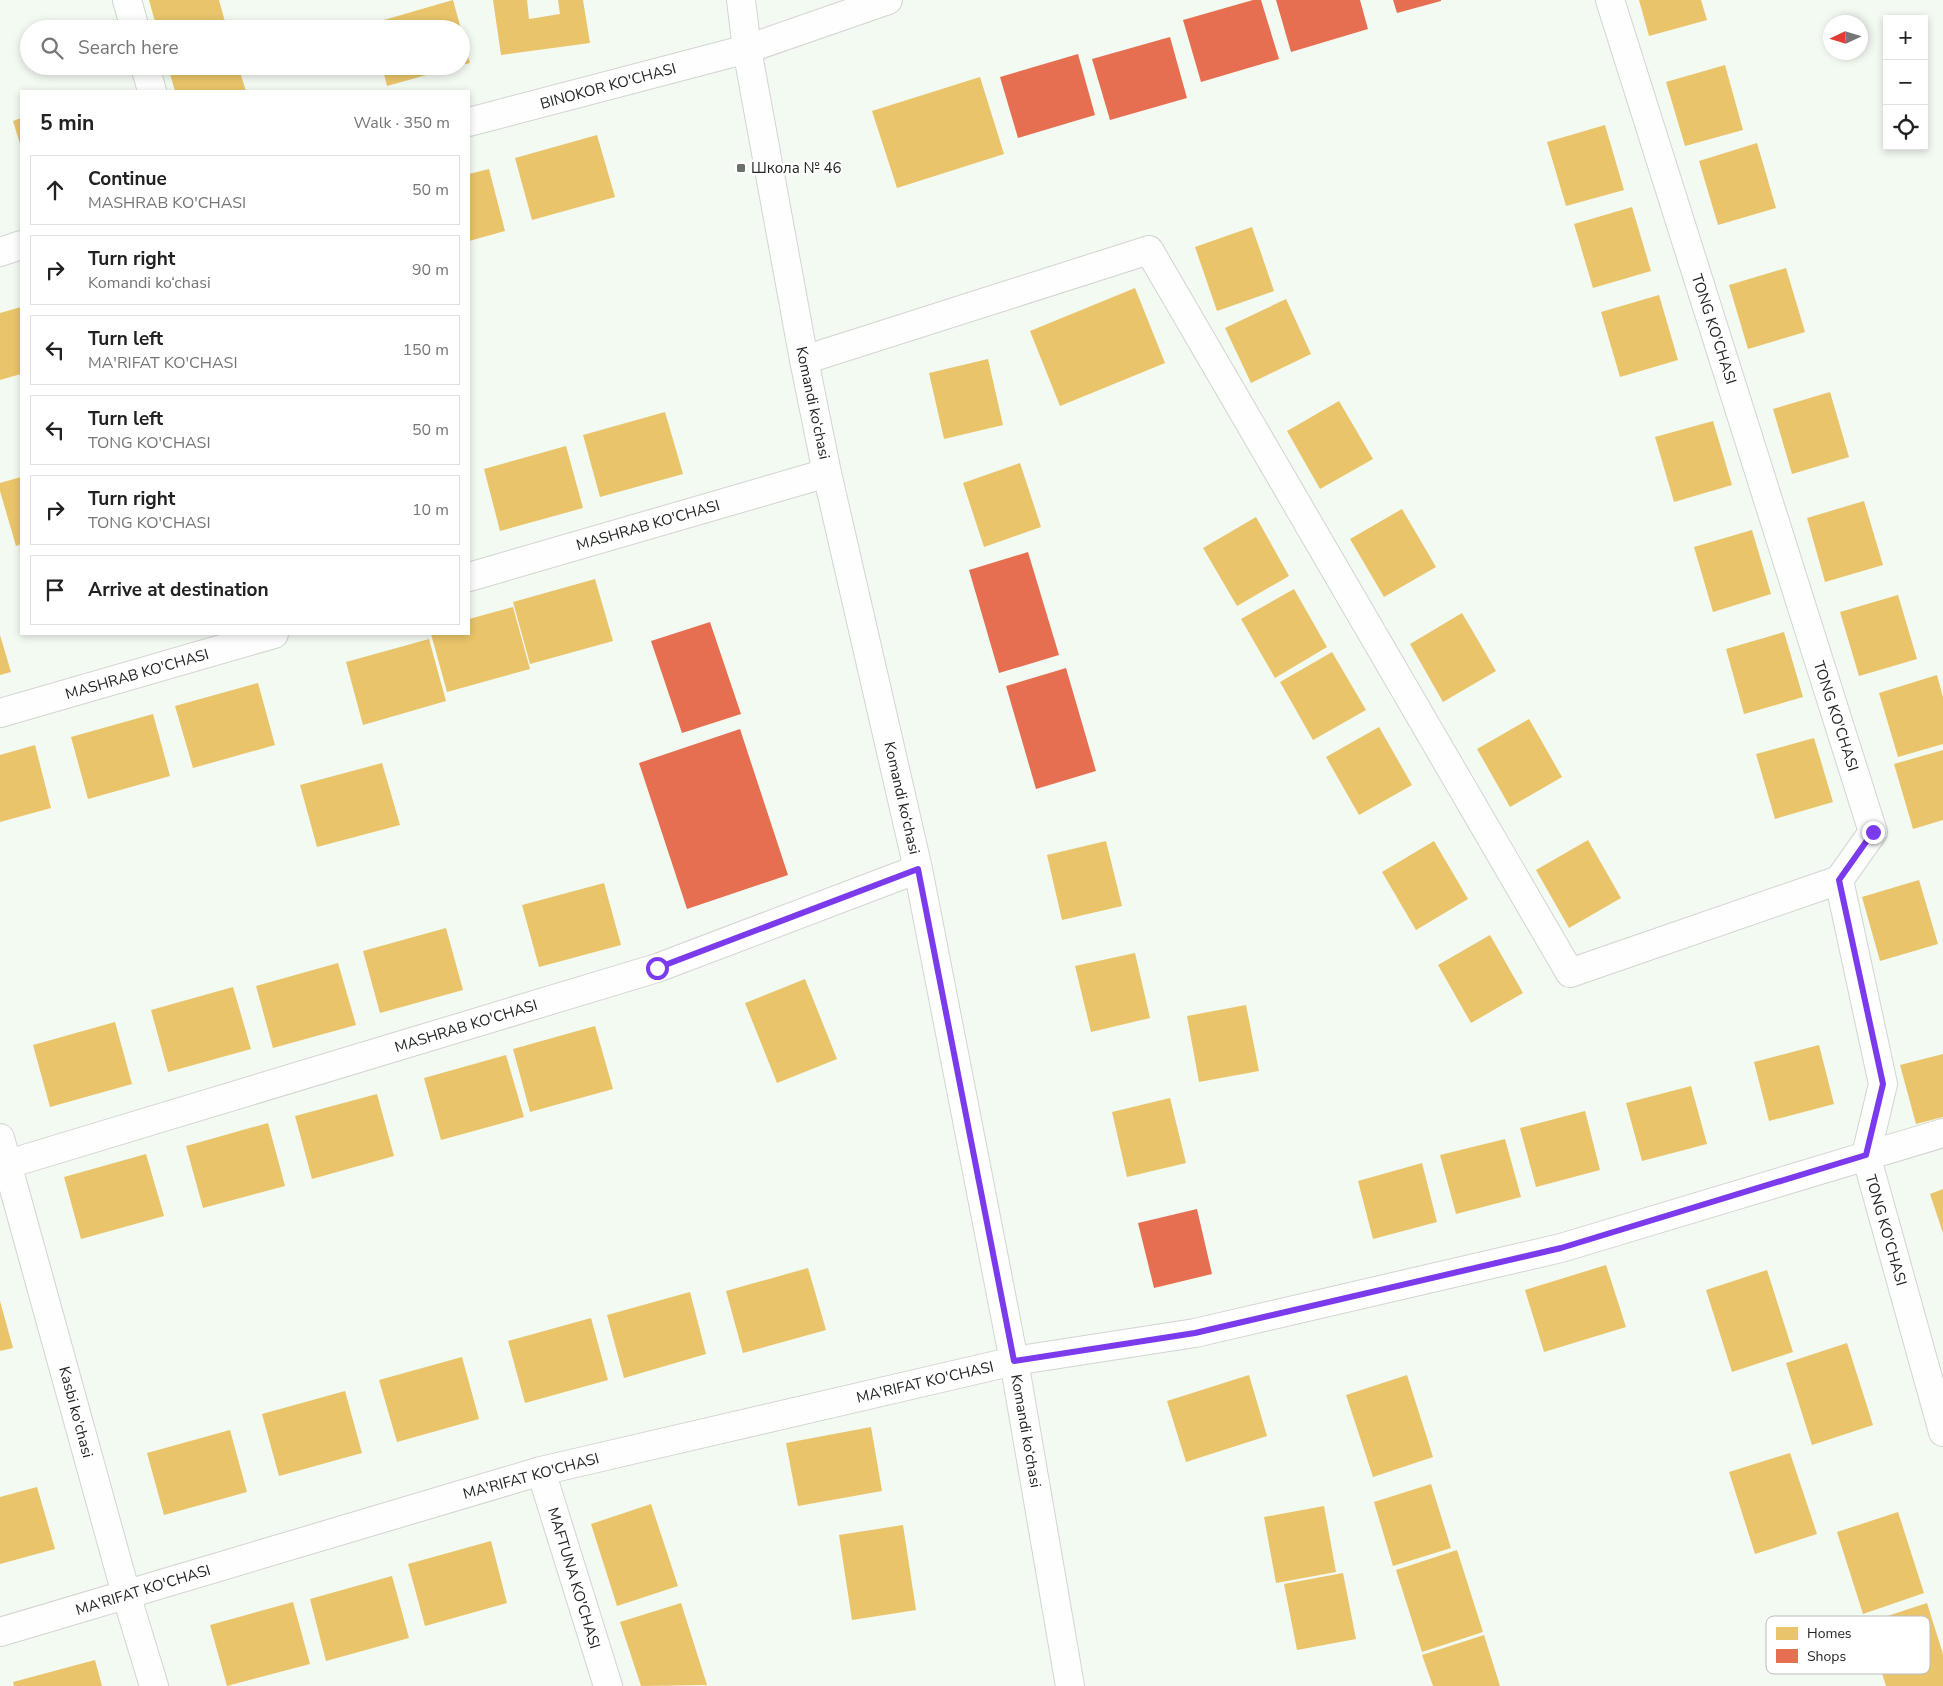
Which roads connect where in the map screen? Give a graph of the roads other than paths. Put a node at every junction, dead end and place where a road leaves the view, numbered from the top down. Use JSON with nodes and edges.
{"nodes":[{"id":1,"x":127,"y":0,"type":"edge"},
{"id":2,"x":741,"y":0,"type":"edge"},
{"id":3,"x":888,"y":0,"type":"edge"},
{"id":4,"x":1610,"y":0,"type":"edge"},
{"id":5,"x":133,"y":20,"type":"edge"},
{"id":6,"x":746,"y":50,"type":"junction"},
{"id":7,"x":148,"y":75,"type":"edge"},
{"id":8,"x":152,"y":90,"type":"edge"},
{"id":9,"x":470,"y":122,"type":"edge"},
{"id":10,"x":20,"y":245,"type":"edge"},
{"id":11,"x":0,"y":252,"type":"edge"},
{"id":12,"x":804,"y":360,"type":"junction"},
{"id":13,"x":827,"y":473,"type":"junction"},
{"id":14,"x":470,"y":577,"type":"edge"},
{"id":15,"x":271,"y":635,"type":"edge"},
{"id":16,"x":0,"y":713,"type":"edge"},
{"id":17,"x":918,"y":869,"type":"junction"},
{"id":18,"x":1839,"y":880,"type":"junction"},
{"id":19,"x":1943,"y":1133,"type":"edge"},
{"id":20,"x":0,"y":1138,"type":"edge"},
{"id":21,"x":1866,"y":1155,"type":"junction"},
{"id":22,"x":8,"y":1164,"type":"junction"},
{"id":23,"x":1014,"y":1361,"type":"junction"},
{"id":24,"x":1943,"y":1432,"type":"edge"},
{"id":25,"x":540,"y":1471,"type":"junction"},
{"id":26,"x":126,"y":1594,"type":"junction"},
{"id":27,"x":0,"y":1632,"type":"edge"},
{"id":28,"x":154,"y":1686,"type":"edge"},
{"id":29,"x":608,"y":1686,"type":"edge"},
{"id":30,"x":1070,"y":1686,"type":"edge"}],
"edges":[{"from":1,"to":5,"type":"street"},
{"from":2,"to":6,"type":"street","name":"Komandi ko‘chasi"},
{"from":3,"to":6,"type":"street","name":"BINOKOR KO'CHASI"},
{"from":4,"to":18,"type":"street","name":"TONG KO'CHASI"},
{"from":6,"to":9,"type":"street","name":"BINOKOR KO'CHASI"},
{"from":6,"to":12,"type":"street","name":"Komandi ko‘chasi"},
{"from":7,"to":8,"type":"street"},
{"from":10,"to":11,"type":"street"},
{"from":12,"to":13,"type":"street","name":"Komandi ko‘chasi"},
{"from":12,"to":18,"type":"street"},
{"from":13,"to":14,"type":"street","name":"MASHRAB KO'CHASI"},
{"from":13,"to":17,"type":"street","name":"Komandi ko‘chasi"},
{"from":15,"to":16,"type":"street","name":"MASHRAB KO'CHASI"},
{"from":17,"to":22,"type":"street","name":"MASHRAB KO'CHASI"},
{"from":17,"to":23,"type":"street","name":"Komandi ko‘chasi"},
{"from":18,"to":21,"type":"street","name":"TONG KO'CHASI"},
{"from":19,"to":21,"type":"street","name":"MA'RIFAT KO'CHASI"},
{"from":20,"to":22,"type":"street","name":"Kasbi ko'chasi"},
{"from":21,"to":23,"type":"street","name":"MA'RIFAT KO'CHASI"},
{"from":21,"to":24,"type":"street","name":"TONG KO'CHASI"},
{"from":22,"to":26,"type":"street","name":"Kasbi ko'chasi"},
{"from":23,"to":25,"type":"street","name":"MA'RIFAT KO'CHASI"},
{"from":23,"to":30,"type":"street","name":"Komandi ko‘chasi"},
{"from":25,"to":26,"type":"street","name":"MA'RIFAT KO'CHASI"},
{"from":25,"to":29,"type":"street","name":"MAFTUNA KO'CHASI"},
{"from":26,"to":27,"type":"street","name":"MA'RIFAT KO'CHASI"},
{"from":26,"to":28,"type":"street","name":"Kasbi ko'chasi"}]}
